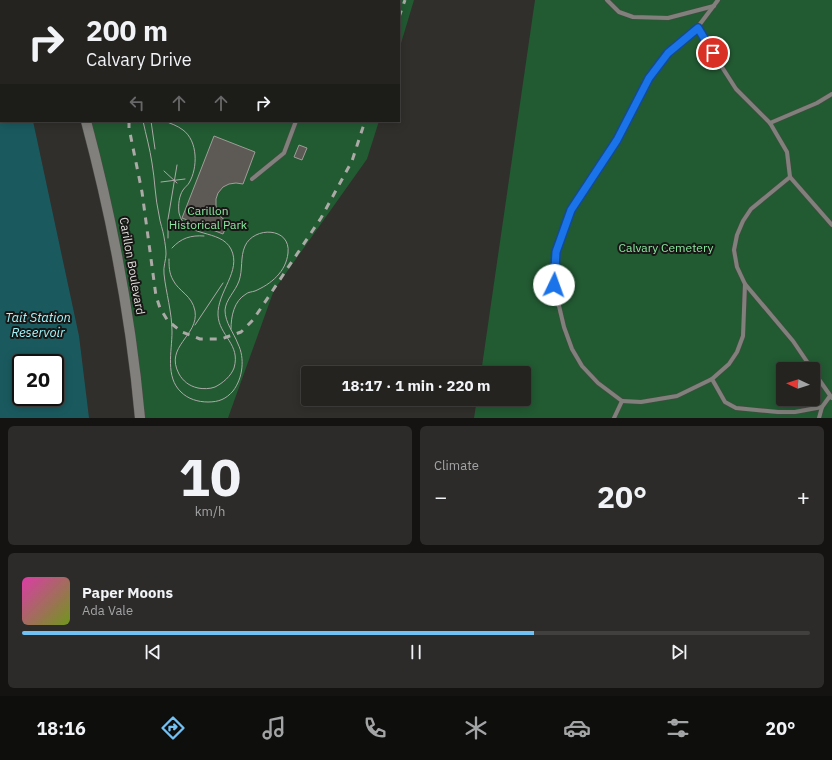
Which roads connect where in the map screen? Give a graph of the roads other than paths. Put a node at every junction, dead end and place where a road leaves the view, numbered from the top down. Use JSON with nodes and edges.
{"nodes":[{"id":1,"x":607,"y":0,"type":"edge"},
{"id":2,"x":718,"y":0,"type":"edge"},
{"id":3,"x":714,"y":6,"type":"junction"},
{"id":4,"x":698,"y":28,"type":"junction"},
{"id":5,"x":832,"y":94,"type":"edge"},
{"id":6,"x":86,"y":122,"type":"edge"},
{"id":7,"x":296,"y":122,"type":"edge"},
{"id":8,"x":770,"y":123,"type":"junction"},
{"id":9,"x":790,"y":178,"type":"junction"},
{"id":10,"x":252,"y":179,"type":"dead end"},
{"id":11,"x":832,"y":225,"type":"edge"},
{"id":12,"x":744,"y":284,"type":"junction"},
{"id":13,"x":807,"y":362,"type":"edge"},
{"id":14,"x":712,"y":379,"type":"junction"},
{"id":15,"x":820,"y":381,"type":"edge"},
{"id":16,"x":831,"y":397,"type":"edge"},
{"id":17,"x":622,"y":401,"type":"junction"},
{"id":18,"x":822,"y":407,"type":"junction"},
{"id":19,"x":140,"y":418,"type":"edge"},
{"id":20,"x":614,"y":418,"type":"edge"},
{"id":21,"x":819,"y":418,"type":"edge"}],
"edges":[{"from":1,"to":3,"type":"lane"},
{"from":2,"to":3,"type":"lane"},
{"from":3,"to":4,"type":"lane"},
{"from":4,"to":8,"type":"lane"},
{"from":4,"to":17,"type":"lane"},
{"from":5,"to":8,"type":"lane"},
{"from":6,"to":19,"type":"street","name":"Carillon Boulevard"},
{"from":7,"to":10,"type":"lane"},
{"from":8,"to":9,"type":"lane"},
{"from":9,"to":11,"type":"lane"},
{"from":9,"to":12,"type":"lane"},
{"from":12,"to":13,"type":"lane"},
{"from":12,"to":14,"type":"lane"},
{"from":14,"to":17,"type":"lane"},
{"from":14,"to":18,"type":"lane"},
{"from":15,"to":16,"type":"lane"},
{"from":16,"to":18,"type":"lane"},
{"from":17,"to":20,"type":"lane"},
{"from":18,"to":21,"type":"lane"}]}
